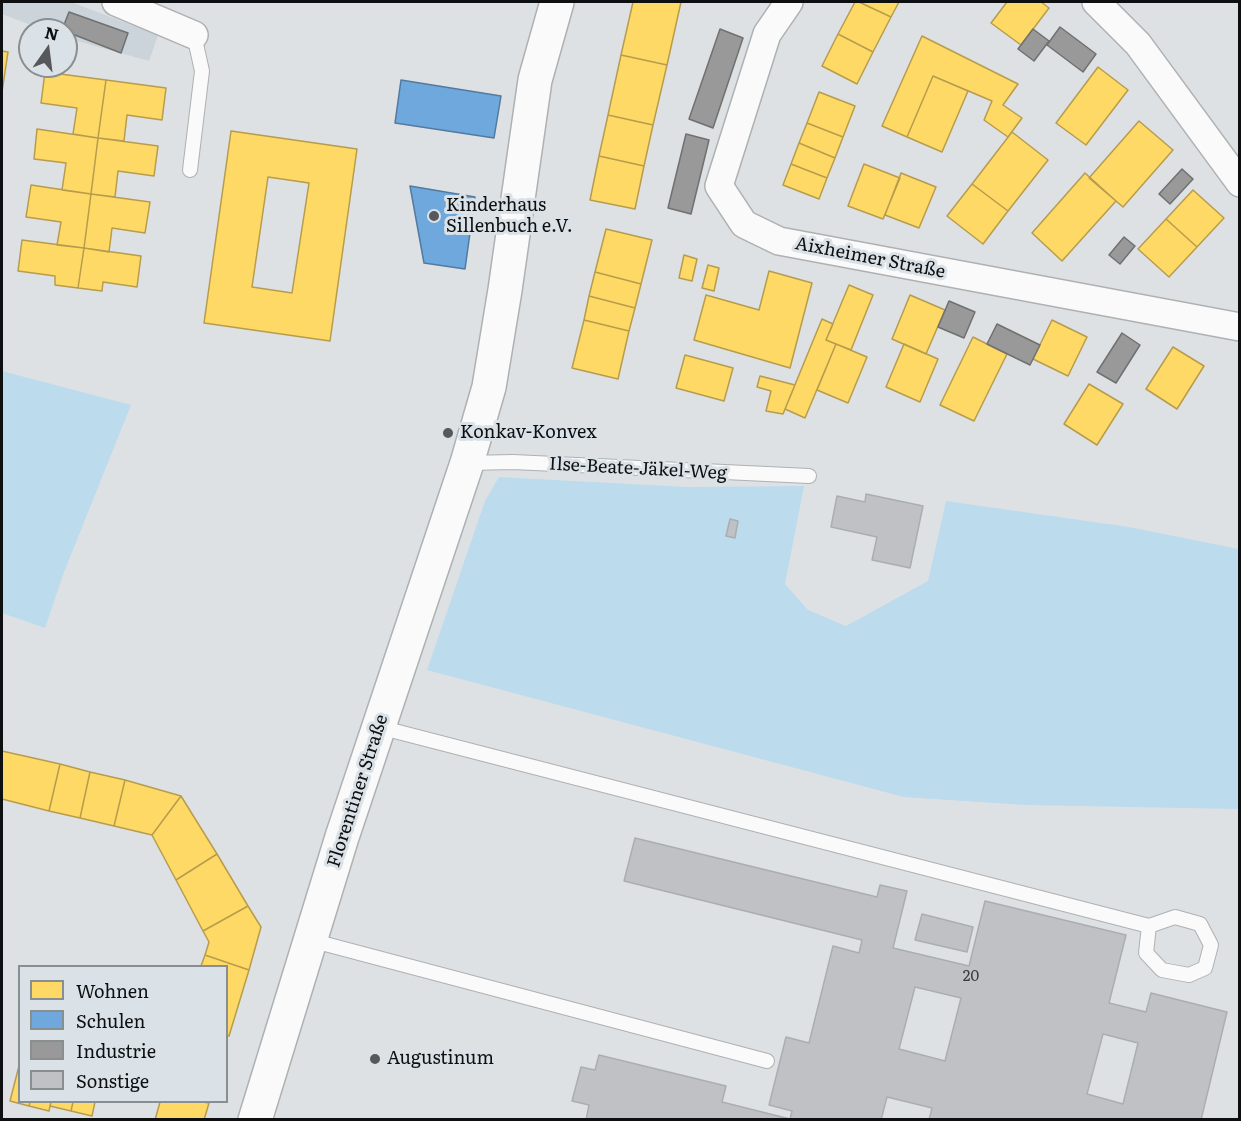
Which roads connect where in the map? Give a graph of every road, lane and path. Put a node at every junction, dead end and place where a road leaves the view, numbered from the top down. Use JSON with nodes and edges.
{"nodes":[{"id":1,"x":117,"y":2,"type":"edge"},
{"id":2,"x":557,"y":2,"type":"edge"},
{"id":3,"x":789,"y":2,"type":"edge"},
{"id":4,"x":1096,"y":2,"type":"edge"},
{"id":5,"x":194,"y":34,"type":"joint"},
{"id":6,"x":190,"y":170,"type":"dead end"},
{"id":7,"x":1239,"y":183,"type":"edge"},
{"id":8,"x":1239,"y":327,"type":"edge"},
{"id":9,"x":467,"y":464,"type":"junction"},
{"id":10,"x":809,"y":476,"type":"dead end"},
{"id":11,"x":380,"y":727,"type":"junction"},
{"id":12,"x":1149,"y":926,"type":"junction"},
{"id":13,"x":310,"y":940,"type":"junction"},
{"id":14,"x":767,"y":1060,"type":"dead end"},
{"id":15,"x":255,"y":1119,"type":"edge"}],
"edges":[{"from":1,"to":5,"type":"street"},
{"from":2,"to":9,"type":"street","name":"Florentiner Straße"},
{"from":3,"to":8,"type":"street","name":"Aixheimer Straße"},
{"from":4,"to":7,"type":"street"},
{"from":5,"to":6,"type":"lane"},
{"from":9,"to":10,"type":"lane","name":"Ilse-Beate-Jäkel-Weg"},
{"from":9,"to":11,"type":"street","name":"Florentiner Straße"},
{"from":11,"to":12,"type":"lane"},
{"from":11,"to":13,"type":"street","name":"Florentiner Straße"},
{"from":12,"to":12,"type":"lane"},
{"from":13,"to":14,"type":"lane"},
{"from":13,"to":15,"type":"street","name":"Florentiner Straße"}]}
